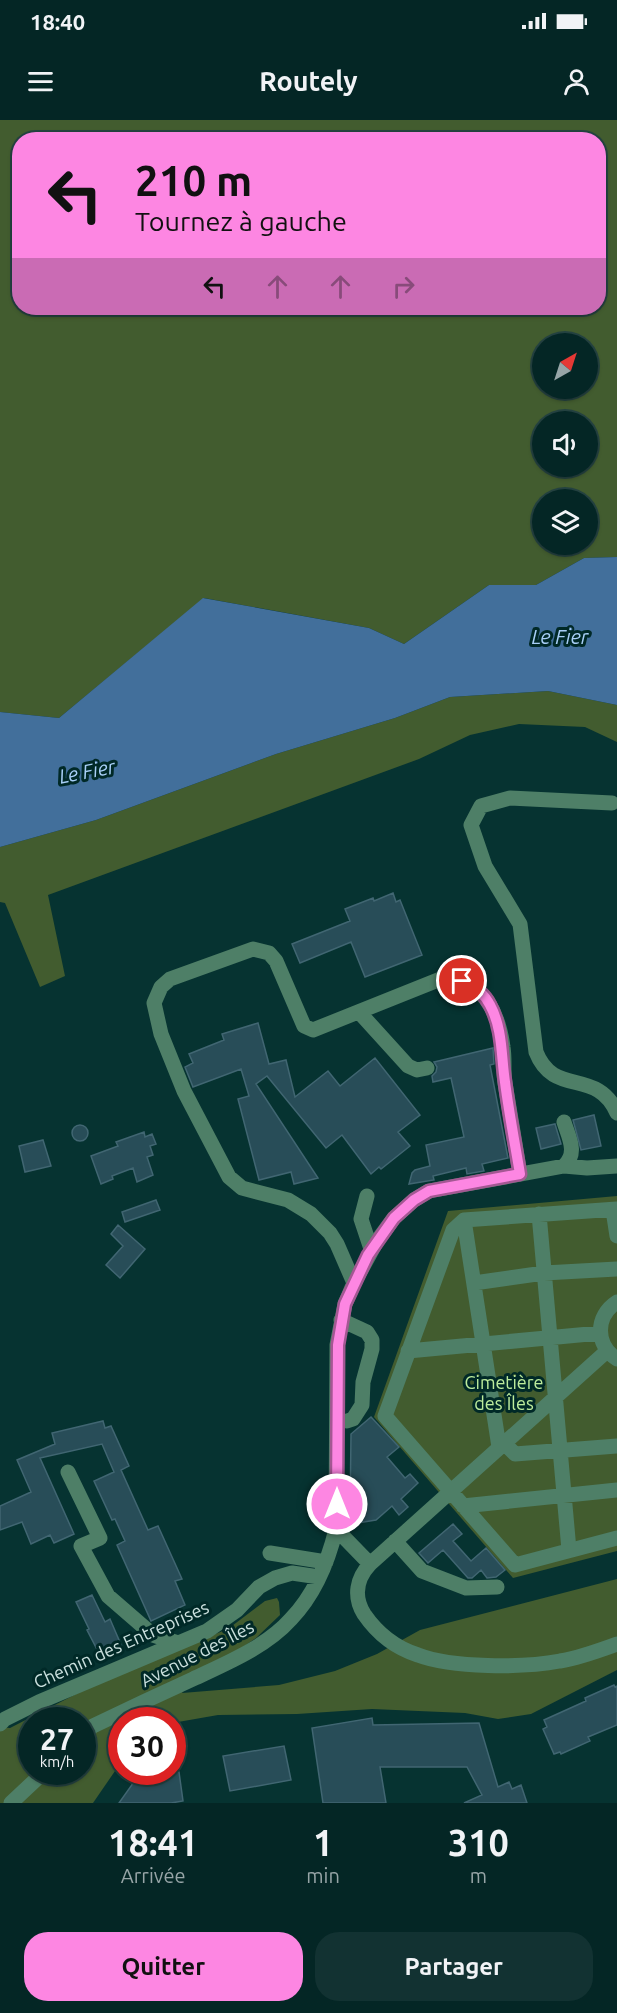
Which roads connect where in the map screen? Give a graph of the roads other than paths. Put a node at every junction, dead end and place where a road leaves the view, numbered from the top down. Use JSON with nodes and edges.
{"nodes":[{"id":1,"x":612,"y":803,"type":"dead end"},
{"id":2,"x":358,"y":1012,"type":"junction"},
{"id":3,"x":427,"y":1068,"type":"dead end"},
{"id":4,"x":617,"y":1113,"type":"edge"},
{"id":5,"x":564,"y":1122,"type":"dead end"},
{"id":6,"x":564,"y":1166,"type":"junction"},
{"id":7,"x":617,"y":1166,"type":"edge"},
{"id":8,"x":520,"y":1174,"type":"junction"},
{"id":9,"x":367,"y":1196,"type":"dead end"},
{"id":10,"x":615,"y":1209,"type":"edge"},
{"id":11,"x":539,"y":1214,"type":"junction"},
{"id":12,"x":464,"y":1220,"type":"junction"},
{"id":13,"x":617,"y":1236,"type":"edge"},
{"id":14,"x":371,"y":1249,"type":"junction"},
{"id":15,"x":617,"y":1269,"type":"edge"},
{"id":16,"x":544,"y":1273,"type":"junction"},
{"id":17,"x":354,"y":1283,"type":"junction"},
{"id":18,"x":474,"y":1283,"type":"junction"},
{"id":19,"x":617,"y":1302,"type":"edge"},
{"id":20,"x":341,"y":1320,"type":"junction"},
{"id":21,"x":600,"y":1333,"type":"junction"},
{"id":22,"x":550,"y":1337,"type":"junction"},
{"id":23,"x":483,"y":1344,"type":"junction"},
{"id":24,"x":408,"y":1351,"type":"junction"},
{"id":25,"x":612,"y":1355,"type":"edge"},
{"id":26,"x":556,"y":1399,"type":"junction"},
{"id":27,"x":347,"y":1421,"type":"dead end"},
{"id":28,"x":501,"y":1445,"type":"junction"},
{"id":29,"x":617,"y":1446,"type":"edge"},
{"id":30,"x":560,"y":1451,"type":"junction"},
{"id":31,"x":68,"y":1472,"type":"dead end"},
{"id":32,"x":617,"y":1490,"type":"edge"},
{"id":33,"x":447,"y":1494,"type":"junction"},
{"id":34,"x":564,"y":1495,"type":"junction"},
{"id":35,"x":463,"y":1506,"type":"junction"},
{"id":36,"x":336,"y":1529,"type":"junction"},
{"id":37,"x":617,"y":1538,"type":"edge"},
{"id":38,"x":395,"y":1541,"type":"junction"},
{"id":39,"x":569,"y":1550,"type":"junction"},
{"id":40,"x":270,"y":1553,"type":"dead end"},
{"id":41,"x":326,"y":1562,"type":"junction"},
{"id":42,"x":370,"y":1564,"type":"junction"},
{"id":43,"x":319,"y":1577,"type":"junction"},
{"id":44,"x":497,"y":1587,"type":"dead end"},
{"id":45,"x":178,"y":1643,"type":"junction"},
{"id":46,"x":617,"y":1644,"type":"edge"},
{"id":47,"x":2,"y":1721,"type":"edge"},
{"id":48,"x":96,"y":1725,"type":"edge"},
{"id":49,"x":30,"y":1785,"type":"edge"},
{"id":50,"x":11,"y":1803,"type":"edge"}],
"edges":[{"from":1,"to":4,"type":"street"},
{"from":2,"to":3,"type":"street"},
{"from":2,"to":8,"type":"street"},
{"from":2,"to":17,"type":"street"},
{"from":5,"to":6,"type":"street"},
{"from":6,"to":7,"type":"street","name":"Avenue des Îles"},
{"from":6,"to":8,"type":"street","name":"Avenue des Îles"},
{"from":8,"to":14,"type":"street","name":"Avenue des Îles"},
{"from":9,"to":14,"type":"street"},
{"from":10,"to":11,"type":"street"},
{"from":10,"to":13,"type":"street"},
{"from":11,"to":12,"type":"street"},
{"from":11,"to":16,"type":"street"},
{"from":12,"to":18,"type":"street"},
{"from":12,"to":24,"type":"street"},
{"from":14,"to":17,"type":"street","name":"Avenue des Îles"},
{"from":15,"to":16,"type":"street"},
{"from":16,"to":18,"type":"street"},
{"from":16,"to":22,"type":"street"},
{"from":17,"to":20,"type":"street","name":"Avenue des Îles"},
{"from":18,"to":23,"type":"street"},
{"from":19,"to":21,"type":"street"},
{"from":20,"to":27,"type":"street"},
{"from":20,"to":36,"type":"street","name":"Avenue des Îles"},
{"from":21,"to":22,"type":"street"},
{"from":21,"to":25,"type":"street"},
{"from":22,"to":23,"type":"street"},
{"from":22,"to":26,"type":"street"},
{"from":23,"to":24,"type":"street"},
{"from":23,"to":28,"type":"street"},
{"from":24,"to":33,"type":"street"},
{"from":25,"to":26,"type":"street"},
{"from":26,"to":28,"type":"street"},
{"from":26,"to":30,"type":"street"},
{"from":28,"to":30,"type":"street"},
{"from":28,"to":33,"type":"street"},
{"from":29,"to":30,"type":"street"},
{"from":30,"to":34,"type":"street"},
{"from":31,"to":45,"type":"street"},
{"from":32,"to":34,"type":"street"},
{"from":33,"to":35,"type":"street"},
{"from":33,"to":38,"type":"street"},
{"from":34,"to":35,"type":"street"},
{"from":34,"to":39,"type":"street"},
{"from":35,"to":39,"type":"street"},
{"from":36,"to":41,"type":"street","name":"Avenue des Îles"},
{"from":36,"to":42,"type":"street"},
{"from":37,"to":39,"type":"street"},
{"from":38,"to":42,"type":"street"},
{"from":38,"to":44,"type":"street"},
{"from":40,"to":41,"type":"street"},
{"from":41,"to":43,"type":"street","name":"Avenue des Îles"},
{"from":42,"to":46,"type":"street"},
{"from":43,"to":45,"type":"street","name":"Chemin des Entreprises"},
{"from":43,"to":48,"type":"street","name":"Avenue des Îles"},
{"from":45,"to":47,"type":"street","name":"Chemin des Entreprises"},
{"from":49,"to":50,"type":"street"}]}
